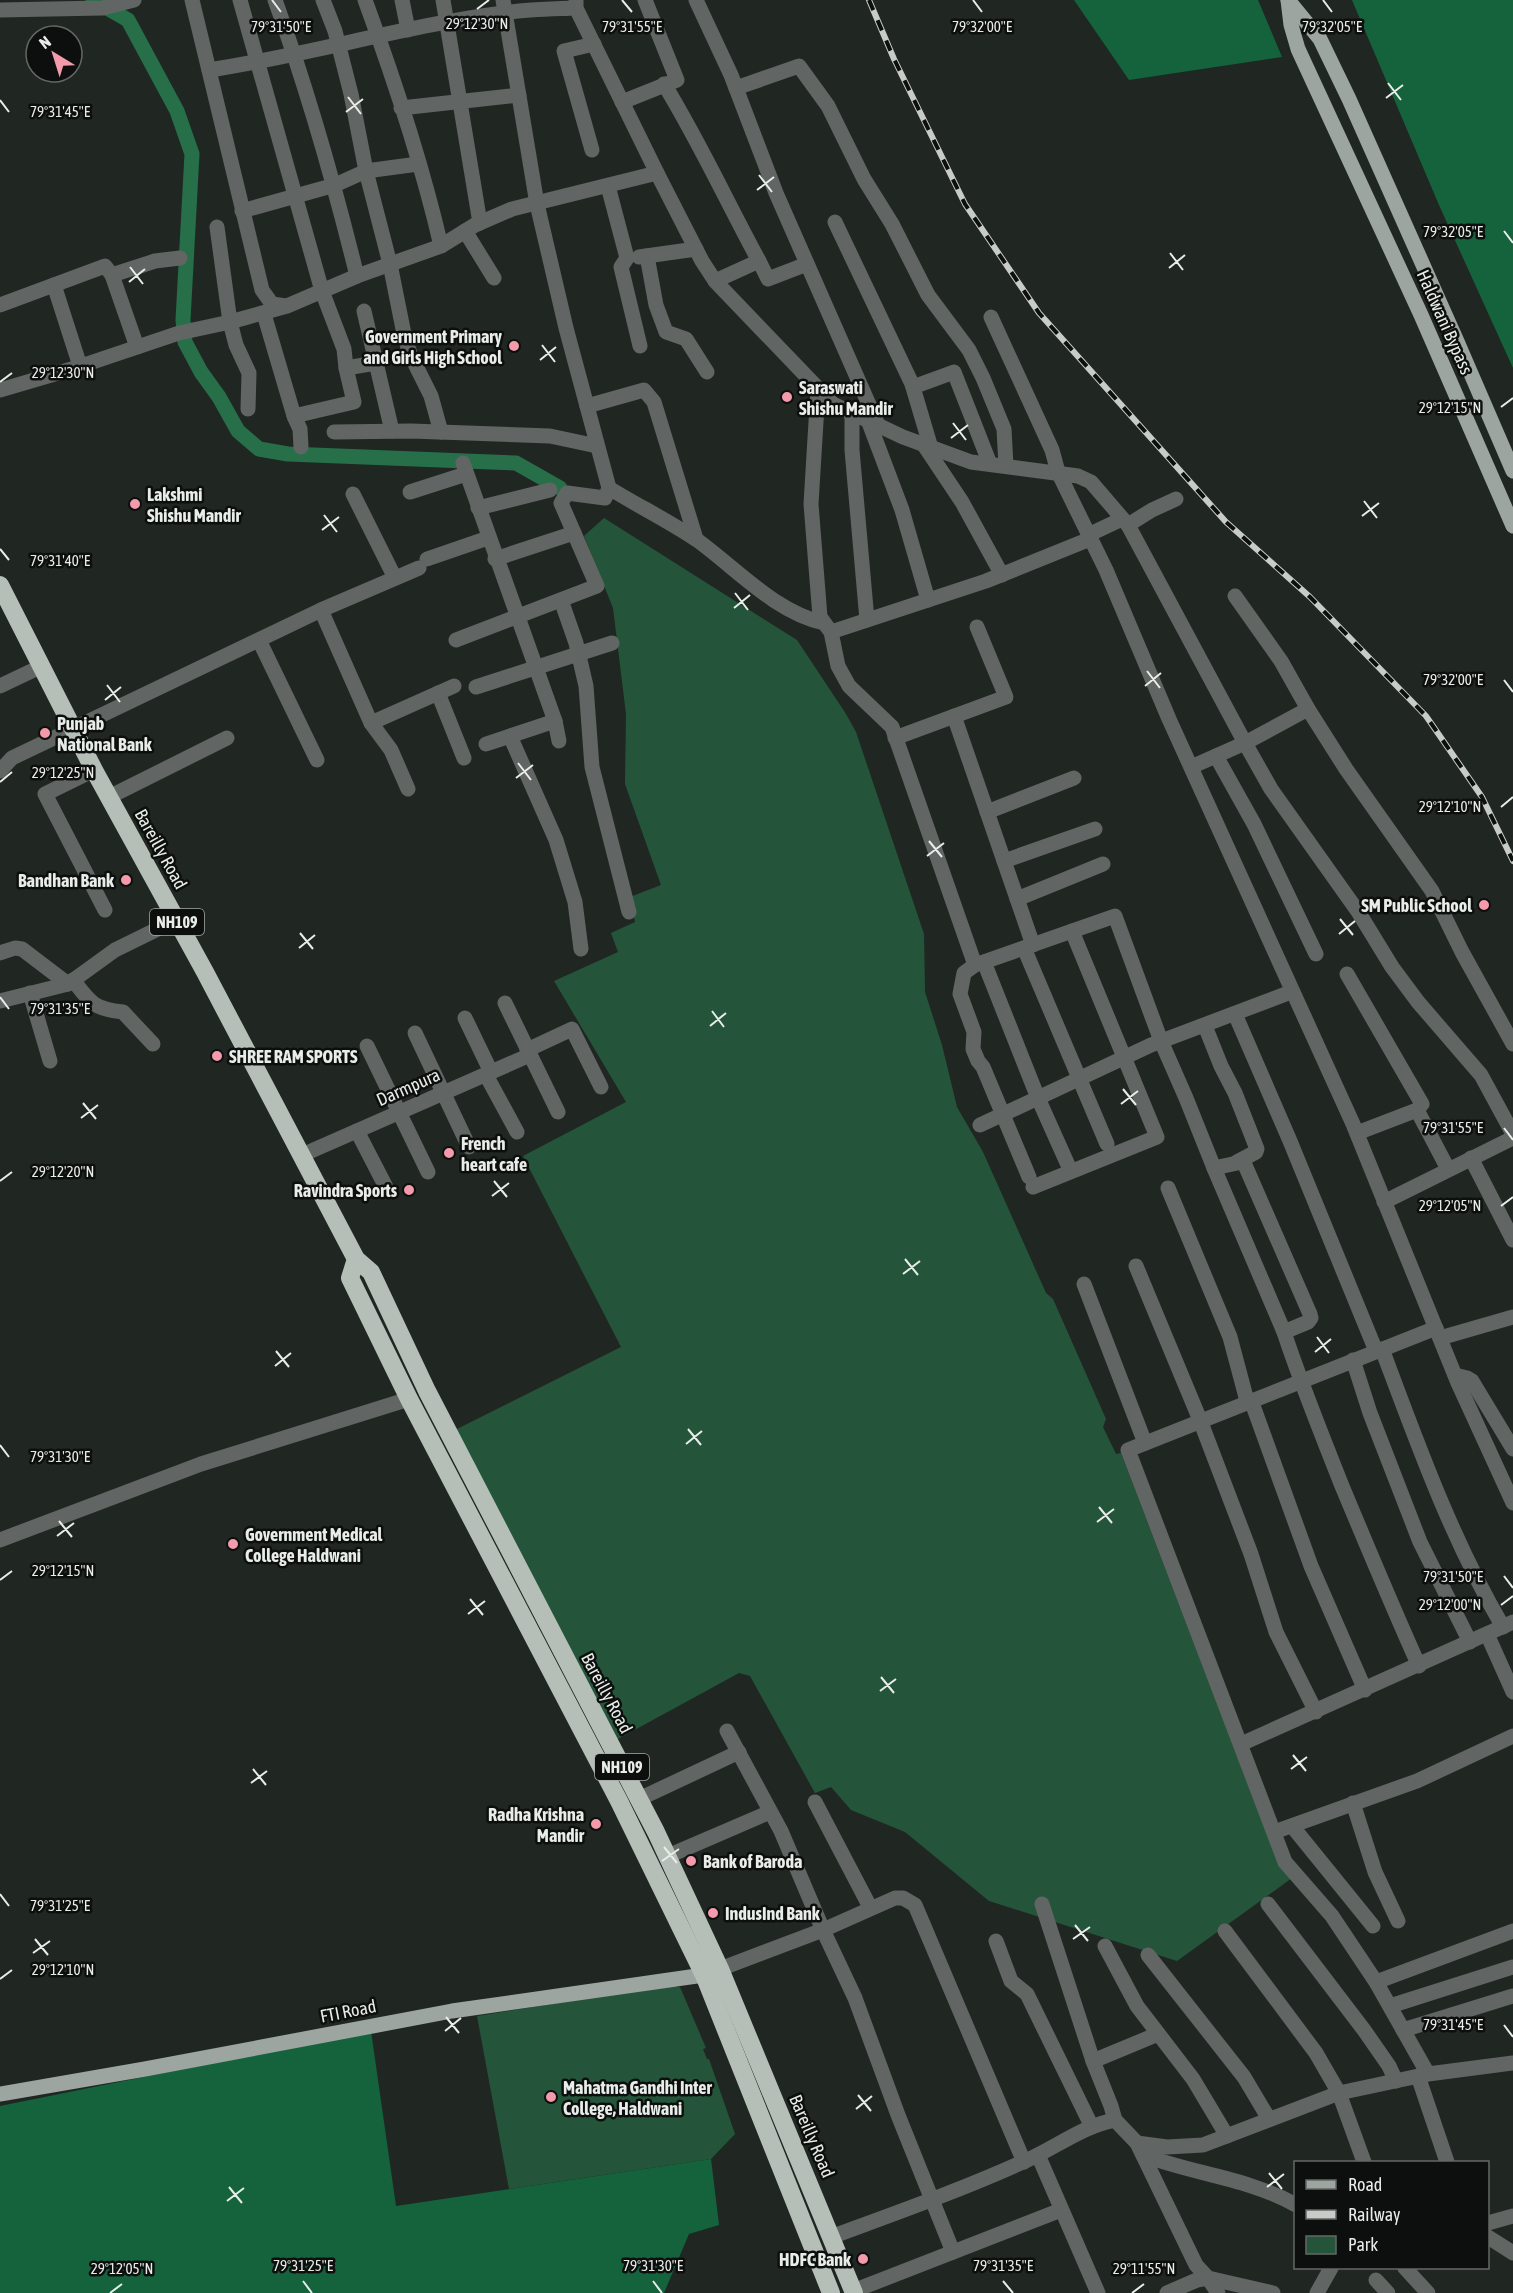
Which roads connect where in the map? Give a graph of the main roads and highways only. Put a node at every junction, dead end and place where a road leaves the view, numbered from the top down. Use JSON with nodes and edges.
{"nodes":[{"id":1,"x":1288,"y":0,"type":"edge"},
{"id":2,"x":1513,"y":471,"type":"edge"},
{"id":3,"x":1513,"y":526,"type":"edge"},
{"id":4,"x":0,"y":585,"type":"edge"},
{"id":5,"x":356,"y":1259,"type":"junction"},
{"id":6,"x":427,"y":1391,"type":"junction"},
{"id":7,"x":409,"y":1399,"type":"junction"},
{"id":8,"x":712,"y":1972,"type":"junction"},
{"id":9,"x":0,"y":2094,"type":"edge"},
{"id":10,"x":831,"y":2237,"type":"junction"},
{"id":11,"x":812,"y":2244,"type":"junction"},
{"id":12,"x":853,"y":2292,"type":"edge"},
{"id":13,"x":831,"y":2293,"type":"edge"}],
"edges":[{"from":1,"to":2,"type":"main road","name":"Haldwani Bypass"},
{"from":1,"to":3,"type":"main road","name":"Haldwani Bypass"},
{"from":4,"to":5,"type":"highway","name":"Bareilly Road","number":"NH109"},
{"from":5,"to":6,"type":"highway","name":"Bareilly Road","number":"NH109"},
{"from":5,"to":7,"type":"highway","name":"Bareilly Road","number":"NH109"},
{"from":6,"to":7,"type":"highway"},
{"from":6,"to":8,"type":"highway","name":"Bareilly Road","number":"NH109"},
{"from":7,"to":8,"type":"highway","name":"Bareilly Road","number":"NH109"},
{"from":8,"to":9,"type":"main road","name":"FTI Road"},
{"from":8,"to":10,"type":"highway","name":"Bareilly Road","number":"NH109"},
{"from":8,"to":11,"type":"highway","name":"Bareilly Road","number":"NH109"},
{"from":10,"to":11,"type":"highway"},
{"from":10,"to":12,"type":"highway","name":"Bareilly Road","number":"NH109"},
{"from":11,"to":13,"type":"highway","name":"Bareilly Road","number":"NH109"}]}
